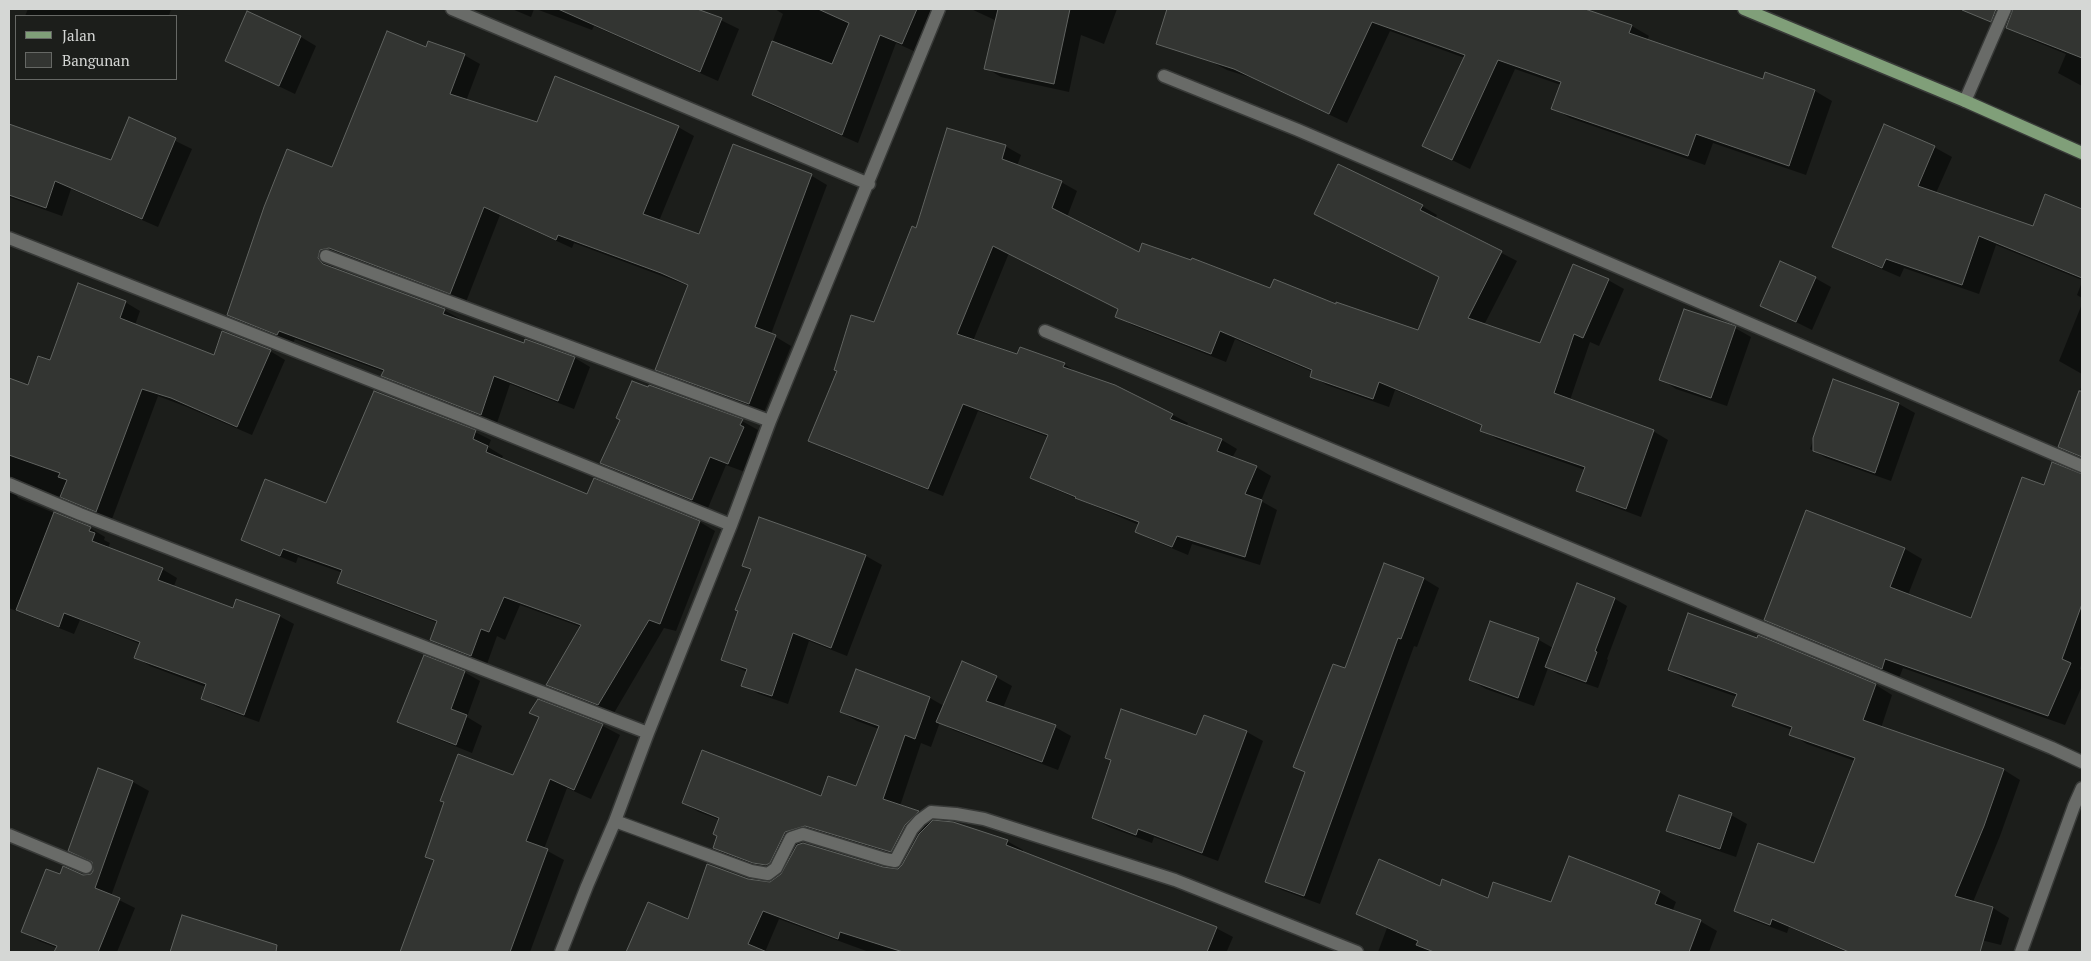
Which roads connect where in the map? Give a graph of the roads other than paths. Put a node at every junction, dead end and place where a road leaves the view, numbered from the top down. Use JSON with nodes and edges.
{"nodes":[{"id":1,"x":452,"y":9,"type":"edge"},
{"id":2,"x":939,"y":9,"type":"edge"},
{"id":3,"x":1744,"y":9,"type":"edge"},
{"id":4,"x":2005,"y":9,"type":"edge"},
{"id":5,"x":1164,"y":76,"type":"dead end"},
{"id":6,"x":1965,"y":101,"type":"junction"},
{"id":7,"x":2082,"y":153,"type":"edge"},
{"id":8,"x":869,"y":184,"type":"junction"},
{"id":9,"x":9,"y":238,"type":"edge"},
{"id":10,"x":326,"y":256,"type":"dead end"},
{"id":11,"x":1045,"y":331,"type":"dead end"},
{"id":12,"x":770,"y":421,"type":"junction"},
{"id":13,"x":2082,"y":466,"type":"edge"},
{"id":14,"x":9,"y":484,"type":"edge"},
{"id":15,"x":731,"y":525,"type":"junction"},
{"id":16,"x":648,"y":733,"type":"junction"},
{"id":17,"x":2082,"y":762,"type":"edge"},
{"id":18,"x":2082,"y":788,"type":"edge"},
{"id":19,"x":2078,"y":807,"type":"edge"},
{"id":20,"x":615,"y":821,"type":"junction"},
{"id":21,"x":9,"y":835,"type":"edge"},
{"id":22,"x":86,"y":866,"type":"dead end"},
{"id":23,"x":561,"y":952,"type":"edge"},
{"id":24,"x":1356,"y":952,"type":"edge"},
{"id":25,"x":2021,"y":952,"type":"edge"}],
"edges":[{"from":1,"to":8,"type":"street"},
{"from":2,"to":8,"type":"street"},
{"from":3,"to":6,"type":"main road"},
{"from":4,"to":6,"type":"street"},
{"from":5,"to":13,"type":"street"},
{"from":6,"to":7,"type":"main road"},
{"from":8,"to":12,"type":"street"},
{"from":9,"to":15,"type":"street"},
{"from":10,"to":12,"type":"street"},
{"from":11,"to":17,"type":"street"},
{"from":12,"to":15,"type":"street"},
{"from":14,"to":16,"type":"street"},
{"from":15,"to":16,"type":"street"},
{"from":16,"to":20,"type":"street"},
{"from":18,"to":19,"type":"street"},
{"from":19,"to":25,"type":"street"},
{"from":20,"to":23,"type":"street"},
{"from":20,"to":24,"type":"street"},
{"from":21,"to":22,"type":"street"}]}
